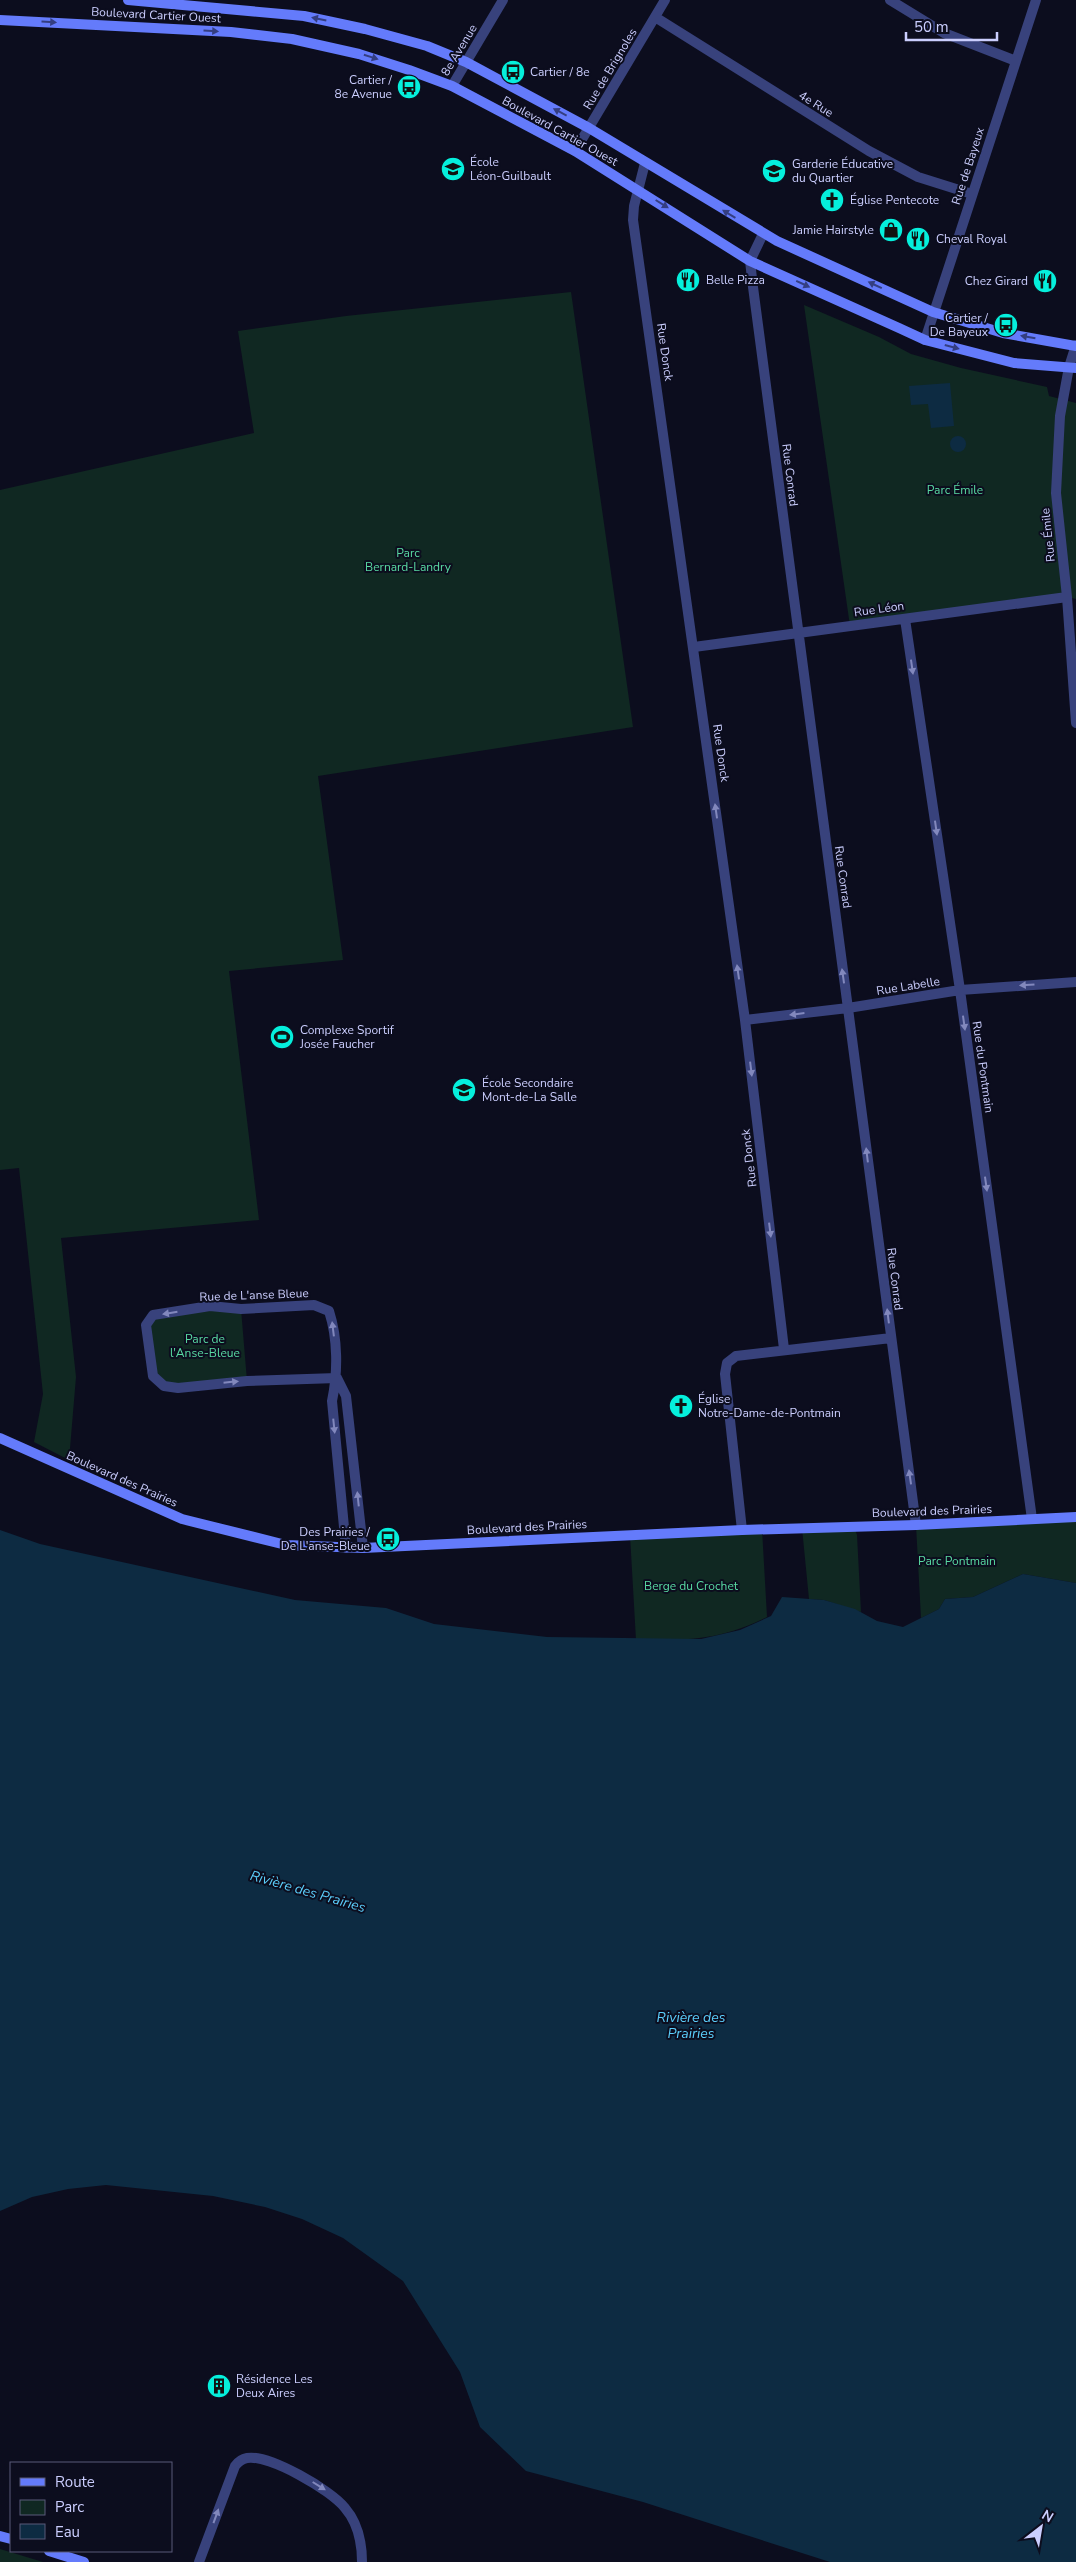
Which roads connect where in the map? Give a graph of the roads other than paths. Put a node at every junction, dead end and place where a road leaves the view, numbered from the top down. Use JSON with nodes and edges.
{"nodes":[{"id":1,"x":128,"y":0,"type":"edge"},
{"id":2,"x":503,"y":0,"type":"edge"},
{"id":3,"x":665,"y":0,"type":"edge"},
{"id":4,"x":890,"y":0,"type":"edge"},
{"id":5,"x":1036,"y":0,"type":"edge"},
{"id":6,"x":656,"y":17,"type":"junction"},
{"id":7,"x":0,"y":20,"type":"edge"},
{"id":8,"x":1016,"y":61,"type":"junction"},
{"id":9,"x":466,"y":62,"type":"junction"},
{"id":10,"x":452,"y":86,"type":"junction"},
{"id":11,"x":589,"y":128,"type":"junction"},
{"id":12,"x":575,"y":151,"type":"junction"},
{"id":13,"x":646,"y":163,"type":"junction"},
{"id":14,"x":638,"y":189,"type":"junction"},
{"id":15,"x":972,"y":194,"type":"junction"},
{"id":16,"x":763,"y":234,"type":"junction"},
{"id":17,"x":750,"y":261,"type":"junction"},
{"id":18,"x":933,"y":312,"type":"junction"},
{"id":19,"x":925,"y":340,"type":"junction"},
{"id":20,"x":1076,"y":345,"type":"edge"},
{"id":21,"x":1073,"y":367,"type":"edge"},
{"id":22,"x":1067,"y":597,"type":"junction"},
{"id":23,"x":905,"y":619,"type":"junction"},
{"id":24,"x":798,"y":633,"type":"junction"},
{"id":25,"x":694,"y":647,"type":"junction"},
{"id":26,"x":1075,"y":704,"type":"edge"},
{"id":27,"x":1076,"y":723,"type":"edge"},
{"id":28,"x":1076,"y":982,"type":"edge"},
{"id":29,"x":960,"y":990,"type":"junction"},
{"id":30,"x":848,"y":1008,"type":"junction"},
{"id":31,"x":745,"y":1020,"type":"junction"},
{"id":32,"x":890,"y":1338,"type":"junction"},
{"id":33,"x":784,"y":1349,"type":"junction"},
{"id":34,"x":337,"y":1378,"type":"junction"},
{"id":35,"x":0,"y":1438,"type":"edge"},
{"id":36,"x":1076,"y":1517,"type":"edge"},
{"id":37,"x":1032,"y":1519,"type":"junction"},
{"id":38,"x":916,"y":1525,"type":"junction"},
{"id":39,"x":742,"y":1530,"type":"junction"},
{"id":40,"x":346,"y":1548,"type":"junction"},
{"id":41,"x":363,"y":1548,"type":"junction"},
{"id":42,"x":52,"y":2552,"type":"edge"},
{"id":43,"x":84,"y":2562,"type":"edge"},
{"id":44,"x":199,"y":2562,"type":"edge"},
{"id":45,"x":362,"y":2562,"type":"edge"}],
"edges":[{"from":9,"to":1,"type":"street","name":"Boulevard Cartier Ouest","one_way":true},
{"from":2,"to":9,"type":"street","name":"8e Avenue"},
{"from":3,"to":6,"type":"street","name":"Rue de Brignoles"},
{"from":4,"to":8,"type":"street"},
{"from":5,"to":8,"type":"street","name":"Rue de Bayeux"},
{"from":6,"to":11,"type":"street","name":"Rue de Brignoles"},
{"from":6,"to":15,"type":"street","name":"4e Rue"},
{"from":7,"to":10,"type":"street","name":"Boulevard Cartier Ouest","one_way":true},
{"from":8,"to":15,"type":"street","name":"Rue de Bayeux"},
{"from":9,"to":10,"type":"street","name":"8e Avenue"},
{"from":11,"to":9,"type":"street","name":"Boulevard Cartier Ouest","one_way":true},
{"from":10,"to":12,"type":"street","name":"Boulevard Cartier Ouest"},
{"from":11,"to":12,"type":"street","name":"Rue de Brignoles"},
{"from":11,"to":13,"type":"street","name":"Boulevard Cartier Ouest"},
{"from":12,"to":14,"type":"street","name":"Boulevard Cartier Ouest"},
{"from":13,"to":14,"type":"street","name":"Rue Donck"},
{"from":16,"to":13,"type":"street","name":"Boulevard Cartier Ouest","one_way":true},
{"from":14,"to":17,"type":"street","name":"Boulevard Cartier Ouest","one_way":true},
{"from":14,"to":25,"type":"street","name":"Rue Donck"},
{"from":15,"to":18,"type":"street","name":"Rue de Bayeux"},
{"from":16,"to":17,"type":"street"},
{"from":18,"to":16,"type":"street","name":"Boulevard Cartier Ouest","one_way":true},
{"from":17,"to":19,"type":"street","name":"Boulevard Cartier Ouest","one_way":true},
{"from":17,"to":24,"type":"street","name":"Rue Conrad"},
{"from":18,"to":19,"type":"street","name":"Rue de Bayeux"},
{"from":20,"to":18,"type":"street","name":"Boulevard Cartier Ouest","one_way":true},
{"from":19,"to":21,"type":"street","name":"Boulevard Cartier Ouest","one_way":true},
{"from":20,"to":21,"type":"street","name":"Rue Émile"},
{"from":21,"to":22,"type":"street","name":"Rue Émile"},
{"from":22,"to":23,"type":"street","name":"Rue Léon"},
{"from":22,"to":26,"type":"street","name":"Rue Émile"},
{"from":23,"to":24,"type":"street","name":"Rue Léon"},
{"from":23,"to":29,"type":"street","name":"Rue du Pontmain","one_way":true},
{"from":24,"to":25,"type":"street","name":"Rue Léon"},
{"from":30,"to":24,"type":"street","name":"Rue Conrad","one_way":true},
{"from":31,"to":25,"type":"street","name":"Rue Donck","one_way":true},
{"from":26,"to":27,"type":"street","name":"Rue Émile"},
{"from":28,"to":29,"type":"street","name":"Rue Labelle","one_way":true},
{"from":29,"to":30,"type":"street","name":"Rue Labelle"},
{"from":29,"to":37,"type":"street","name":"Rue du Pontmain","one_way":true},
{"from":30,"to":31,"type":"street","name":"Rue Labelle","one_way":true},
{"from":32,"to":30,"type":"street","name":"Rue Conrad","one_way":true},
{"from":31,"to":33,"type":"street","name":"Rue Donck","one_way":true},
{"from":32,"to":33,"type":"street"},
{"from":38,"to":32,"type":"street","name":"Rue Conrad","one_way":true},
{"from":33,"to":39,"type":"street"},
{"from":34,"to":34,"type":"street","name":"Rue de L'anse Bleue","one_way":true},
{"from":34,"to":40,"type":"street","name":"Rue de L'anse Bleue","one_way":true},
{"from":41,"to":34,"type":"street","name":"Rue de L'anse Bleue","one_way":true},
{"from":35,"to":40,"type":"street","name":"Boulevard des Prairies"},
{"from":36,"to":37,"type":"street","name":"Boulevard des Prairies"},
{"from":37,"to":38,"type":"street","name":"Boulevard des Prairies"},
{"from":38,"to":39,"type":"street","name":"Boulevard des Prairies"},
{"from":39,"to":41,"type":"street","name":"Boulevard des Prairies"},
{"from":40,"to":41,"type":"street","name":"Boulevard des Prairies"},
{"from":42,"to":43,"type":"street"},
{"from":44,"to":45,"type":"street","one_way":true}]}
